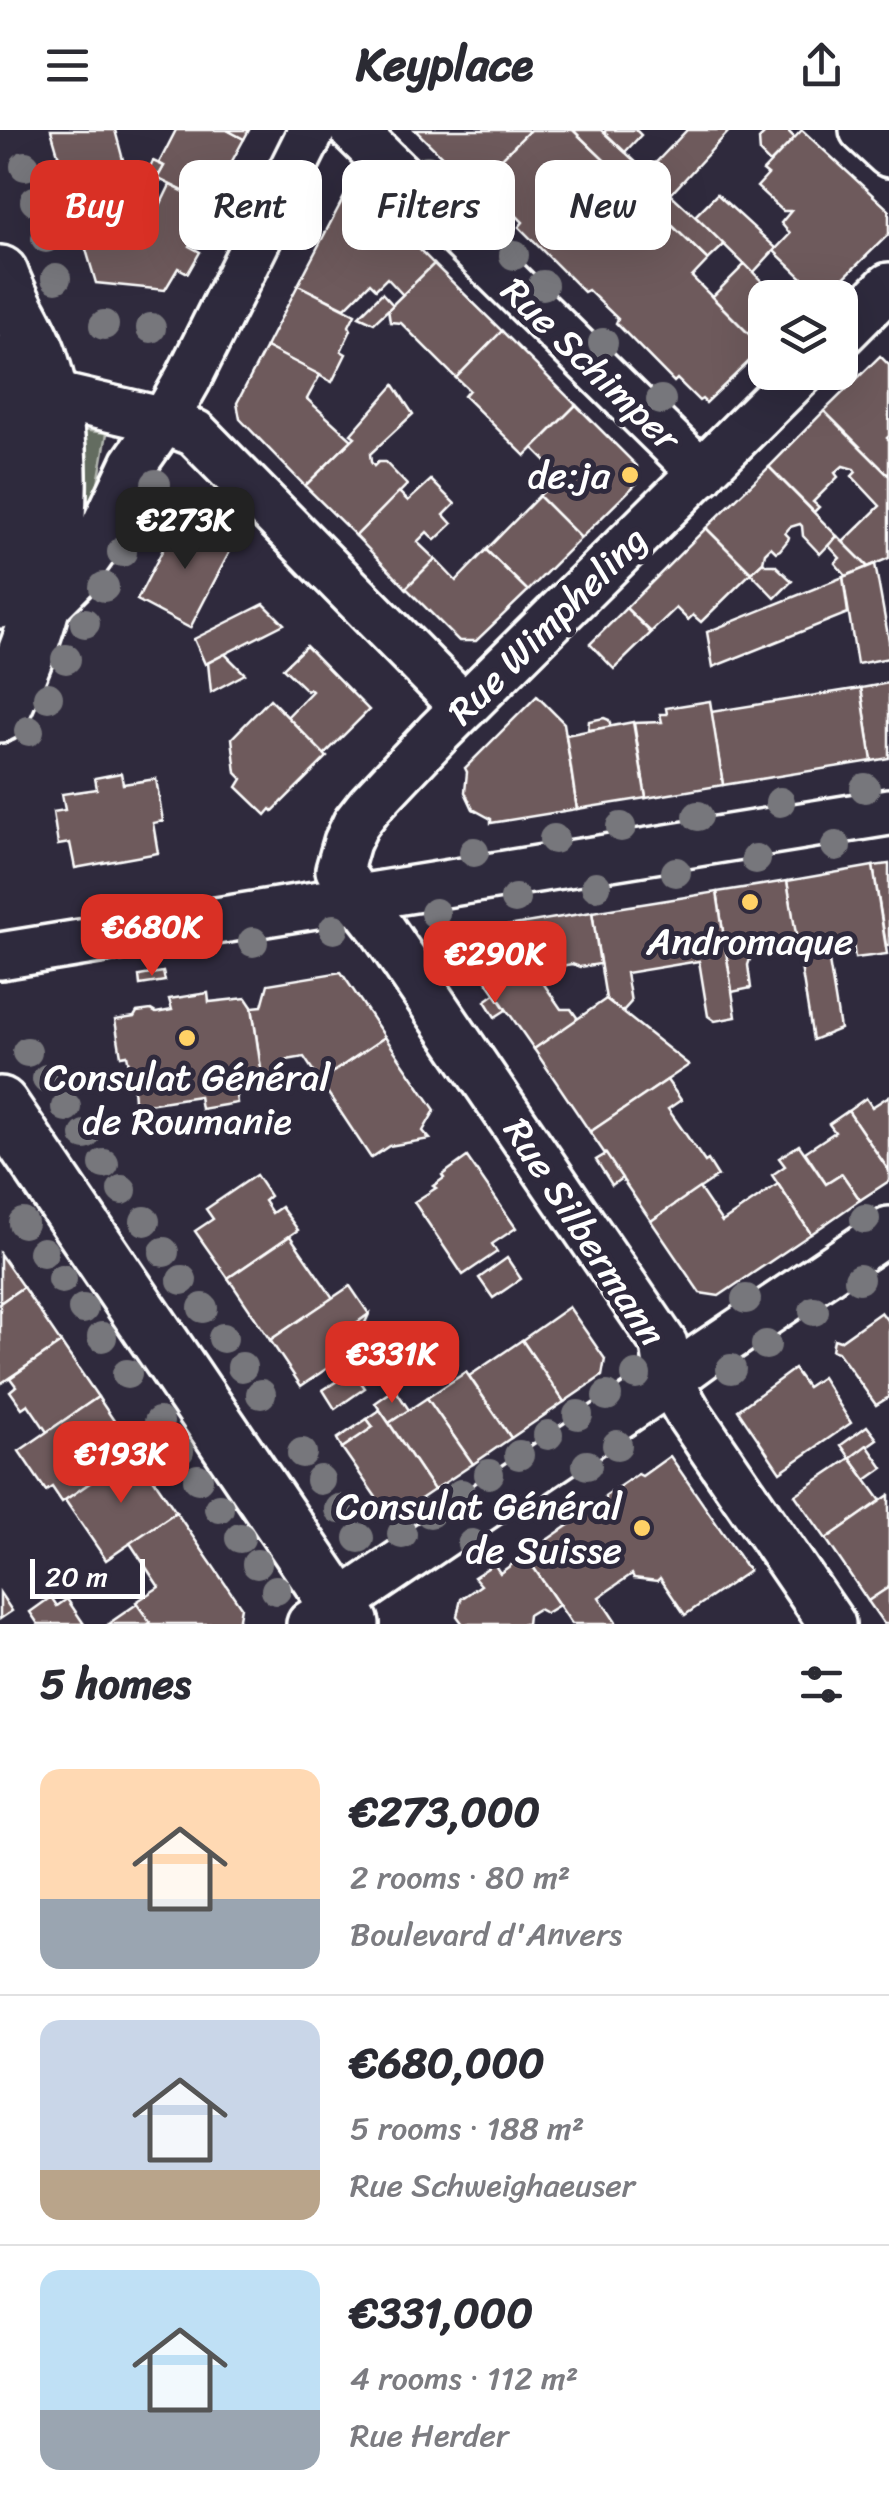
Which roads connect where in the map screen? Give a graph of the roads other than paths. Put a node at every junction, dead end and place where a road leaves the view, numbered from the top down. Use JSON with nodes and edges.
{"nodes":[{"id":1,"x":312,"y":130,"type":"edge"},
{"id":2,"x":352,"y":130,"type":"edge"},
{"id":3,"x":863,"y":130,"type":"edge"},
{"id":4,"x":889,"y":154,"type":"edge"},
{"id":5,"x":1,"y":278,"type":"edge"},
{"id":6,"x":889,"y":286,"type":"edge"},
{"id":7,"x":858,"y":317,"type":"edge"},
{"id":8,"x":784,"y":390,"type":"edge"},
{"id":9,"x":49,"y":394,"type":"junction"},
{"id":10,"x":164,"y":421,"type":"junction"},
{"id":11,"x":702,"y":473,"type":"junction"},
{"id":12,"x":20,"y":606,"type":"edge"},
{"id":13,"x":464,"y":706,"type":"junction"},
{"id":14,"x":0,"y":714,"type":"edge"},
{"id":15,"x":889,"y":812,"type":"edge"},
{"id":16,"x":356,"y":898,"type":"junction"},
{"id":17,"x":0,"y":956,"type":"edge"},
{"id":18,"x":0,"y":1104,"type":"edge"},
{"id":19,"x":889,"y":1230,"type":"edge"},
{"id":20,"x":668,"y":1380,"type":"junction"},
{"id":21,"x":333,"y":1618,"type":"edge"},
{"id":22,"x":832,"y":1624,"type":"edge"}],
"edges":[{"from":1,"to":10,"type":"street"},
{"from":2,"to":11,"type":"street","name":"Rue Schimper"},
{"from":3,"to":4,"type":"street"},
{"from":5,"to":9,"type":"main road"},
{"from":5,"to":12,"type":"main road"},
{"from":6,"to":7,"type":"street"},
{"from":8,"to":11,"type":"street","name":"Rue Wimpheling"},
{"from":9,"to":10,"type":"street"},
{"from":9,"to":12,"type":"main road"},
{"from":10,"to":12,"type":"street"},
{"from":10,"to":13,"type":"street"},
{"from":11,"to":13,"type":"street","name":"Rue Wimpheling"},
{"from":12,"to":14,"type":"main road"},
{"from":13,"to":16,"type":"street","name":"Rue Wimpheling"},
{"from":15,"to":16,"type":"street"},
{"from":16,"to":17,"type":"street"},
{"from":16,"to":20,"type":"street","name":"Rue Silbermann"},
{"from":18,"to":21,"type":"main road"},
{"from":19,"to":20,"type":"street"},
{"from":20,"to":21,"type":"street"},
{"from":20,"to":22,"type":"street","name":"Rue Silbermann"}]}
